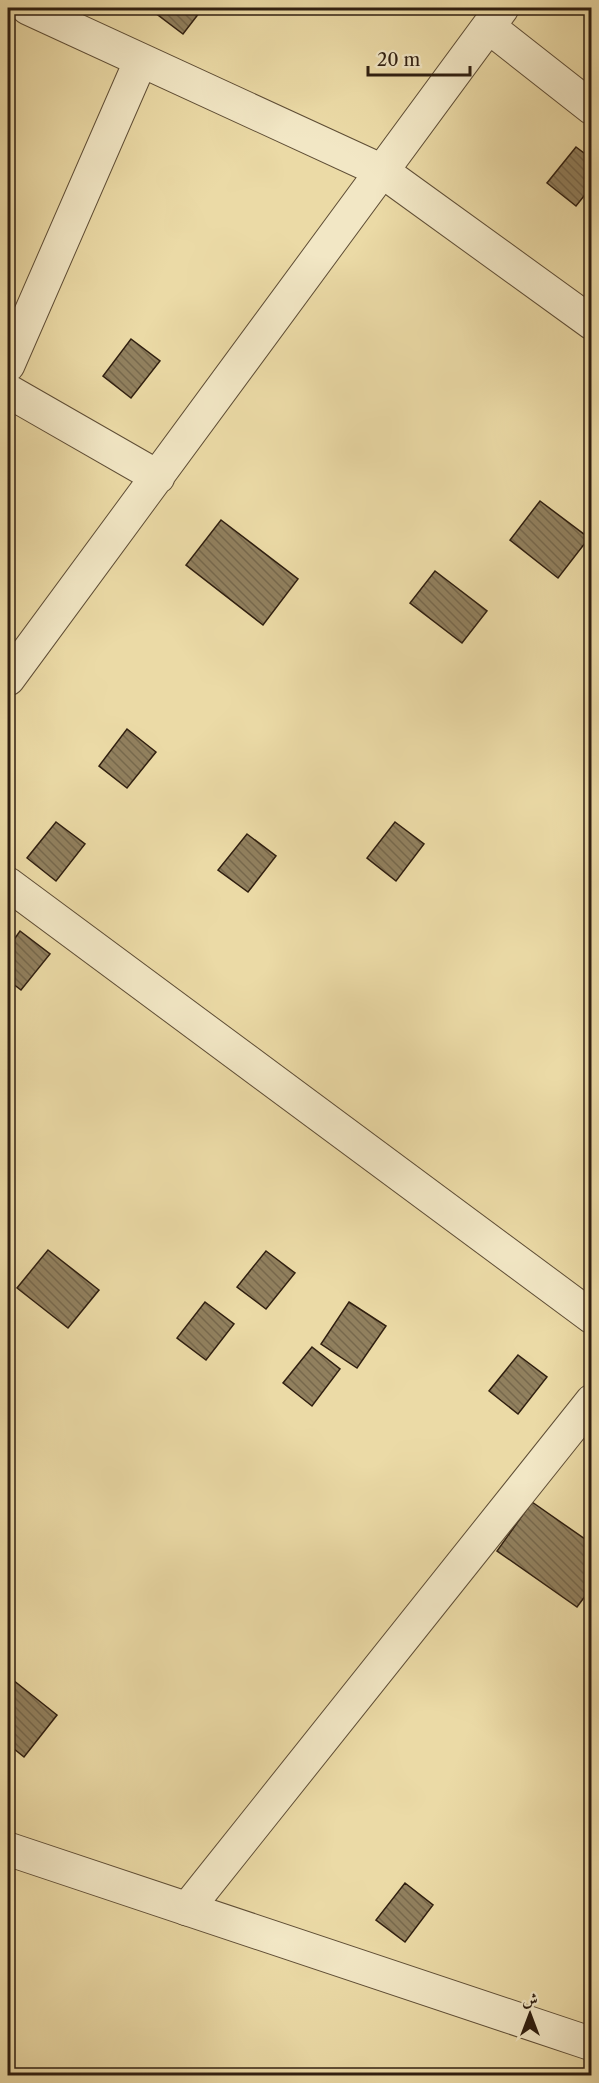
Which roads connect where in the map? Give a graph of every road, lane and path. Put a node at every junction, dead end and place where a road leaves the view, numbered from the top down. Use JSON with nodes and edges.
{"nodes":[{"id":1,"x":28,"y":8,"type":"edge"},
{"id":2,"x":496,"y":17,"type":"edge"},
{"id":3,"x":141,"y":60,"type":"junction"},
{"id":4,"x":591,"y":108,"type":"edge"},
{"id":5,"x":382,"y":171,"type":"junction"},
{"id":6,"x":591,"y":324,"type":"edge"},
{"id":7,"x":8,"y":365,"type":"edge"},
{"id":8,"x":8,"y":391,"type":"edge"},
{"id":9,"x":158,"y":477,"type":"junction"},
{"id":10,"x":8,"y":679,"type":"edge"},
{"id":11,"x":8,"y":884,"type":"edge"},
{"id":12,"x":591,"y":1317,"type":"edge"},
{"id":13,"x":591,"y":1401,"type":"edge"},
{"id":14,"x":8,"y":1849,"type":"edge"},
{"id":15,"x":187,"y":1909,"type":"junction"},
{"id":16,"x":591,"y":2044,"type":"edge"}],
"edges":[{"from":1,"to":3,"type":"street"},
{"from":2,"to":4,"type":"street"},
{"from":2,"to":5,"type":"street"},
{"from":3,"to":5,"type":"street"},
{"from":3,"to":7,"type":"street"},
{"from":5,"to":6,"type":"street"},
{"from":5,"to":9,"type":"street"},
{"from":8,"to":9,"type":"street"},
{"from":9,"to":10,"type":"street"},
{"from":11,"to":12,"type":"street"},
{"from":13,"to":15,"type":"street"},
{"from":14,"to":15,"type":"street"},
{"from":15,"to":16,"type":"street"}]}
